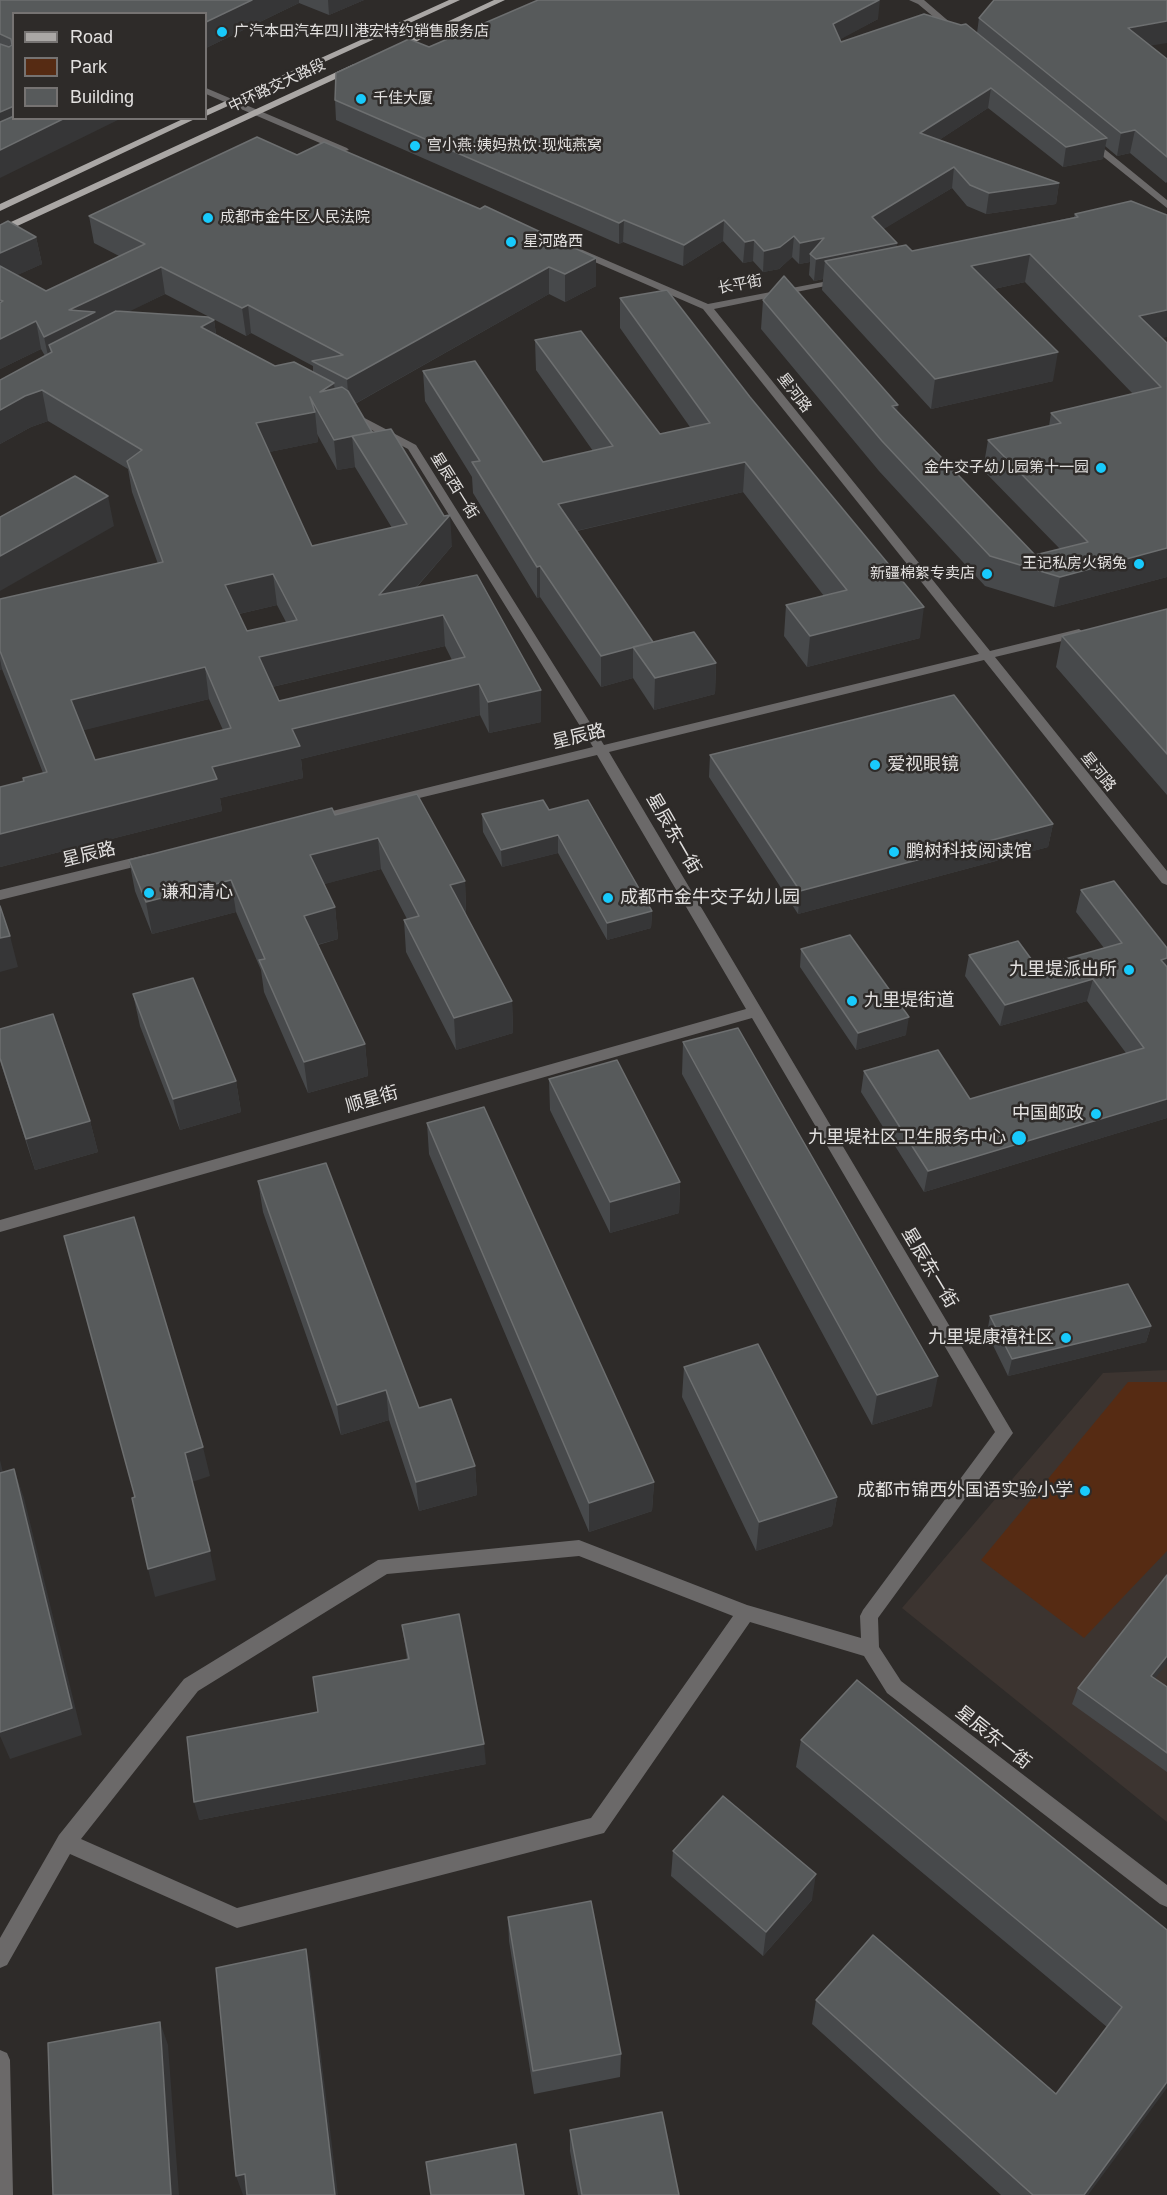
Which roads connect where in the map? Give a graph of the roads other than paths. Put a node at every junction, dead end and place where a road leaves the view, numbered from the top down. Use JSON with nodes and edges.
{"nodes":[{"id":1,"x":456,"y":0,"type":"edge"},
{"id":2,"x":501,"y":0,"type":"edge"},
{"id":3,"x":921,"y":1,"type":"edge"},
{"id":4,"x":966,"y":39,"type":"edge"},
{"id":5,"x":383,"y":54,"type":"edge"},
{"id":6,"x":362,"y":63,"type":"edge"},
{"id":7,"x":207,"y":91,"type":"edge"},
{"id":8,"x":230,"y":101,"type":"junction"},
{"id":9,"x":207,"y":112,"type":"edge"},
{"id":10,"x":255,"y":112,"type":"junction"},
{"id":11,"x":189,"y":120,"type":"edge"},
{"id":12,"x":1076,"y":129,"type":"edge"},
{"id":13,"x":352,"y":154,"type":"edge"},
{"id":14,"x":1167,"y":205,"type":"edge"},
{"id":15,"x":0,"y":208,"type":"edge"},
{"id":16,"x":0,"y":231,"type":"edge"},
{"id":17,"x":567,"y":246,"type":"edge"},
{"id":18,"x":856,"y":277,"type":"edge"},
{"id":19,"x":707,"y":307,"type":"junction"},
{"id":20,"x":339,"y":409,"type":"edge"},
{"id":21,"x":1087,"y":632,"type":"edge"},
{"id":22,"x":984,"y":656,"type":"junction"},
{"id":23,"x":601,"y":750,"type":"junction"},
{"id":24,"x":300,"y":823,"type":"edge"},
{"id":25,"x":162,"y":856,"type":"edge"},
{"id":26,"x":1167,"y":880,"type":"edge"},
{"id":27,"x":0,"y":895,"type":"edge"},
{"id":28,"x":754,"y":1012,"type":"junction"},
{"id":29,"x":0,"y":1226,"type":"edge"},
{"id":30,"x":746,"y":1613,"type":"junction"},
{"id":31,"x":870,"y":1649,"type":"junction"},
{"id":32,"x":66,"y":1842,"type":"junction"},
{"id":33,"x":1167,"y":1897,"type":"edge"},
{"id":34,"x":0,"y":1958,"type":"edge"},
{"id":35,"x":0,"y":2060,"type":"edge"},
{"id":36,"x":2,"y":2195,"type":"edge"}],
"edges":[{"from":1,"to":8,"type":"main road","name":"中环路交大路段"},
{"from":2,"to":5,"type":"main road"},
{"from":3,"to":4,"type":"street"},
{"from":6,"to":10,"type":"main road","name":"中环路交大路段"},
{"from":7,"to":8,"type":"street"},
{"from":8,"to":9,"type":"main road","name":"中环路交大路段"},
{"from":8,"to":10,"type":"street"},
{"from":10,"to":13,"type":"street"},
{"from":10,"to":16,"type":"main road","name":"中环路交大路段"},
{"from":11,"to":15,"type":"main road"},
{"from":12,"to":14,"type":"street"},
{"from":17,"to":19,"type":"street","name":"星河路"},
{"from":18,"to":19,"type":"street","name":"长平街"},
{"from":19,"to":22,"type":"street","name":"星河路"},
{"from":20,"to":23,"type":"street","name":"星辰西一街"},
{"from":21,"to":22,"type":"street","name":"星辰路"},
{"from":22,"to":23,"type":"street","name":"星辰路"},
{"from":22,"to":26,"type":"street","name":"星河路"},
{"from":23,"to":24,"type":"street","name":"星辰路"},
{"from":23,"to":28,"type":"street","name":"星辰东一街"},
{"from":25,"to":27,"type":"street","name":"星辰路"},
{"from":28,"to":29,"type":"street","name":"顺星街"},
{"from":28,"to":31,"type":"street","name":"星辰东一街"},
{"from":30,"to":31,"type":"street"},
{"from":30,"to":32,"type":"street"},
{"from":30,"to":32,"type":"street"},
{"from":31,"to":33,"type":"street","name":"星辰东一街"},
{"from":32,"to":34,"type":"street"},
{"from":35,"to":36,"type":"street"}]}
